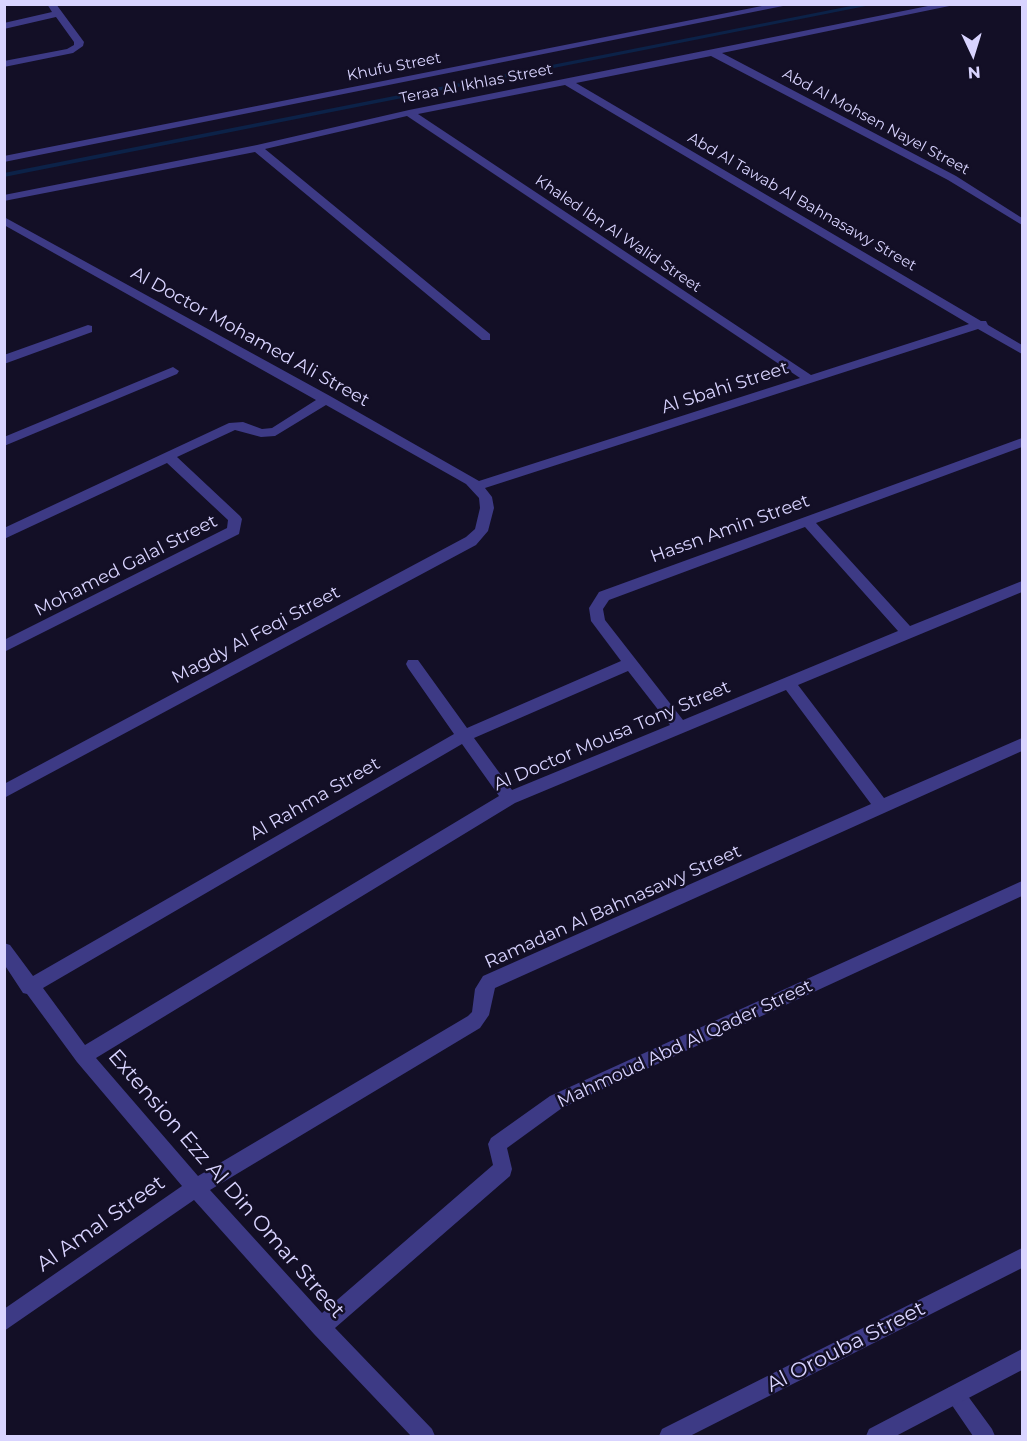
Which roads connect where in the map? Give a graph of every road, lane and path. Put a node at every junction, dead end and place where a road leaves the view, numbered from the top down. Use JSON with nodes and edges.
{"nodes":[{"id":1,"x":51,"y":4,"type":"edge"},
{"id":2,"x":789,"y":4,"type":"edge"},
{"id":3,"x":955,"y":4,"type":"edge"},
{"id":4,"x":58,"y":14,"type":"junction"},
{"id":5,"x":4,"y":26,"type":"edge"},
{"id":6,"x":712,"y":52,"type":"junction"},
{"id":7,"x":4,"y":64,"type":"edge"},
{"id":8,"x":566,"y":81,"type":"junction"},
{"id":9,"x":409,"y":113,"type":"junction"},
{"id":10,"x":257,"y":148,"type":"junction"},
{"id":11,"x":4,"y":159,"type":"edge"},
{"id":12,"x":4,"y":198,"type":"edge"},
{"id":13,"x":4,"y":220,"type":"edge"},
{"id":14,"x":1023,"y":222,"type":"edge"},
{"id":15,"x":982,"y":324,"type":"junction"},
{"id":16,"x":88,"y":329,"type":"dead end"},
{"id":17,"x":486,"y":337,"type":"dead end"},
{"id":18,"x":1023,"y":350,"type":"edge"},
{"id":19,"x":4,"y":360,"type":"edge"},
{"id":20,"x":174,"y":371,"type":"dead end"},
{"id":21,"x":811,"y":380,"type":"junction"},
{"id":22,"x":326,"y":399,"type":"junction"},
{"id":23,"x":4,"y":442,"type":"edge"},
{"id":24,"x":1023,"y":442,"type":"edge"},
{"id":25,"x":169,"y":457,"type":"junction"},
{"id":26,"x":478,"y":486,"type":"junction"},
{"id":27,"x":806,"y":520,"type":"junction"},
{"id":28,"x":4,"y":534,"type":"edge"},
{"id":29,"x":1023,"y":586,"type":"edge"},
{"id":30,"x":908,"y":633,"type":"junction"},
{"id":31,"x":4,"y":647,"type":"edge"},
{"id":32,"x":631,"y":663,"type":"junction"},
{"id":33,"x":413,"y":664,"type":"dead end"},
{"id":34,"x":788,"y":682,"type":"junction"},
{"id":35,"x":680,"y":728,"type":"junction"},
{"id":36,"x":465,"y":735,"type":"junction"},
{"id":37,"x":1023,"y":744,"type":"edge"},
{"id":38,"x":4,"y":792,"type":"edge"},
{"id":39,"x":509,"y":798,"type":"junction"},
{"id":40,"x":882,"y":807,"type":"junction"},
{"id":41,"x":1023,"y":888,"type":"edge"},
{"id":42,"x":4,"y":950,"type":"edge"},
{"id":43,"x":29,"y":987,"type":"junction"},
{"id":44,"x":83,"y":1056,"type":"junction"},
{"id":45,"x":196,"y":1188,"type":"junction"},
{"id":46,"x":1023,"y":1258,"type":"edge"},
{"id":47,"x":4,"y":1321,"type":"edge"},
{"id":48,"x":321,"y":1327,"type":"junction"},
{"id":49,"x":1023,"y":1359,"type":"edge"},
{"id":50,"x":954,"y":1395,"type":"junction"},
{"id":51,"x":425,"y":1437,"type":"edge"},
{"id":52,"x":669,"y":1437,"type":"edge"},
{"id":53,"x":876,"y":1437,"type":"edge"},
{"id":54,"x":986,"y":1437,"type":"edge"}],
"edges":[{"from":1,"to":4,"type":"street"},
{"from":2,"to":11,"type":"street","name":"Khufu Street"},
{"from":3,"to":6,"type":"street","name":"Teraa Al Ikhlas Street"},
{"from":4,"to":5,"type":"street"},
{"from":4,"to":7,"type":"street"},
{"from":6,"to":8,"type":"street","name":"Teraa Al Ikhlas Street"},
{"from":6,"to":14,"type":"street","name":"Abd Al Mohsen Nayel Street"},
{"from":8,"to":9,"type":"street","name":"Teraa Al Ikhlas Street"},
{"from":8,"to":15,"type":"street","name":"Abd Al Tawab Al Bahnasawy Street"},
{"from":9,"to":10,"type":"street","name":"Teraa Al Ikhlas Street"},
{"from":9,"to":21,"type":"street","name":"Khaled Ibn Al Walid Street"},
{"from":10,"to":12,"type":"street","name":"Teraa Al Ikhlas Street"},
{"from":10,"to":17,"type":"street"},
{"from":13,"to":22,"type":"street","name":"Al Doctor Mohamed Ali Street"},
{"from":15,"to":18,"type":"street","name":"Abd Al Tawab Al Bahnasawy Street"},
{"from":15,"to":21,"type":"street","name":"Al Sbahi Street"},
{"from":16,"to":19,"type":"street"},
{"from":20,"to":23,"type":"street"},
{"from":21,"to":26,"type":"street","name":"Al Sbahi Street"},
{"from":22,"to":25,"type":"street"},
{"from":22,"to":26,"type":"street","name":"Al Doctor Mohamed Ali Street"},
{"from":24,"to":27,"type":"street","name":"Hassn Amin Street"},
{"from":25,"to":28,"type":"street"},
{"from":25,"to":31,"type":"street","name":"Mohamed Galal Street"},
{"from":26,"to":38,"type":"street","name":"Magdy Al Feqi Street"},
{"from":27,"to":30,"type":"street"},
{"from":27,"to":32,"type":"street","name":"Hassn Amin Street"},
{"from":29,"to":30,"type":"street","name":"Al Doctor Mousa Tony Street"},
{"from":30,"to":34,"type":"street","name":"Al Doctor Mousa Tony Street"},
{"from":32,"to":35,"type":"street","name":"Hassn Amin Street"},
{"from":32,"to":36,"type":"street","name":"Al Rahma Street"},
{"from":33,"to":36,"type":"street"},
{"from":34,"to":35,"type":"street","name":"Al Doctor Mousa Tony Street"},
{"from":34,"to":40,"type":"street"},
{"from":35,"to":39,"type":"street","name":"Al Doctor Mousa Tony Street"},
{"from":36,"to":39,"type":"street"},
{"from":36,"to":43,"type":"street","name":"Al Rahma Street"},
{"from":37,"to":40,"type":"street","name":"Ramadan Al Bahnasawy Street"},
{"from":39,"to":44,"type":"street","name":"Al Doctor Mousa Tony Street"},
{"from":40,"to":45,"type":"street","name":"Ramadan Al Bahnasawy Street"},
{"from":41,"to":48,"type":"street","name":"Mahmoud Abd Al Qader Street"},
{"from":42,"to":43,"type":"street","name":"Extension Ezz Al Din Omar Street"},
{"from":43,"to":44,"type":"street","name":"Extension Ezz Al Din Omar Street"},
{"from":44,"to":45,"type":"street","name":"Extension Ezz Al Din Omar Street"},
{"from":45,"to":47,"type":"street","name":"Al Amal Street"},
{"from":45,"to":48,"type":"street","name":"Extension Ezz Al Din Omar Street"},
{"from":46,"to":52,"type":"street","name":"Al Orouba Street"},
{"from":48,"to":51,"type":"street","name":"Extension Ezz Al Din Omar Street"},
{"from":49,"to":50,"type":"street"},
{"from":50,"to":53,"type":"street"},
{"from":50,"to":54,"type":"street"}]}
